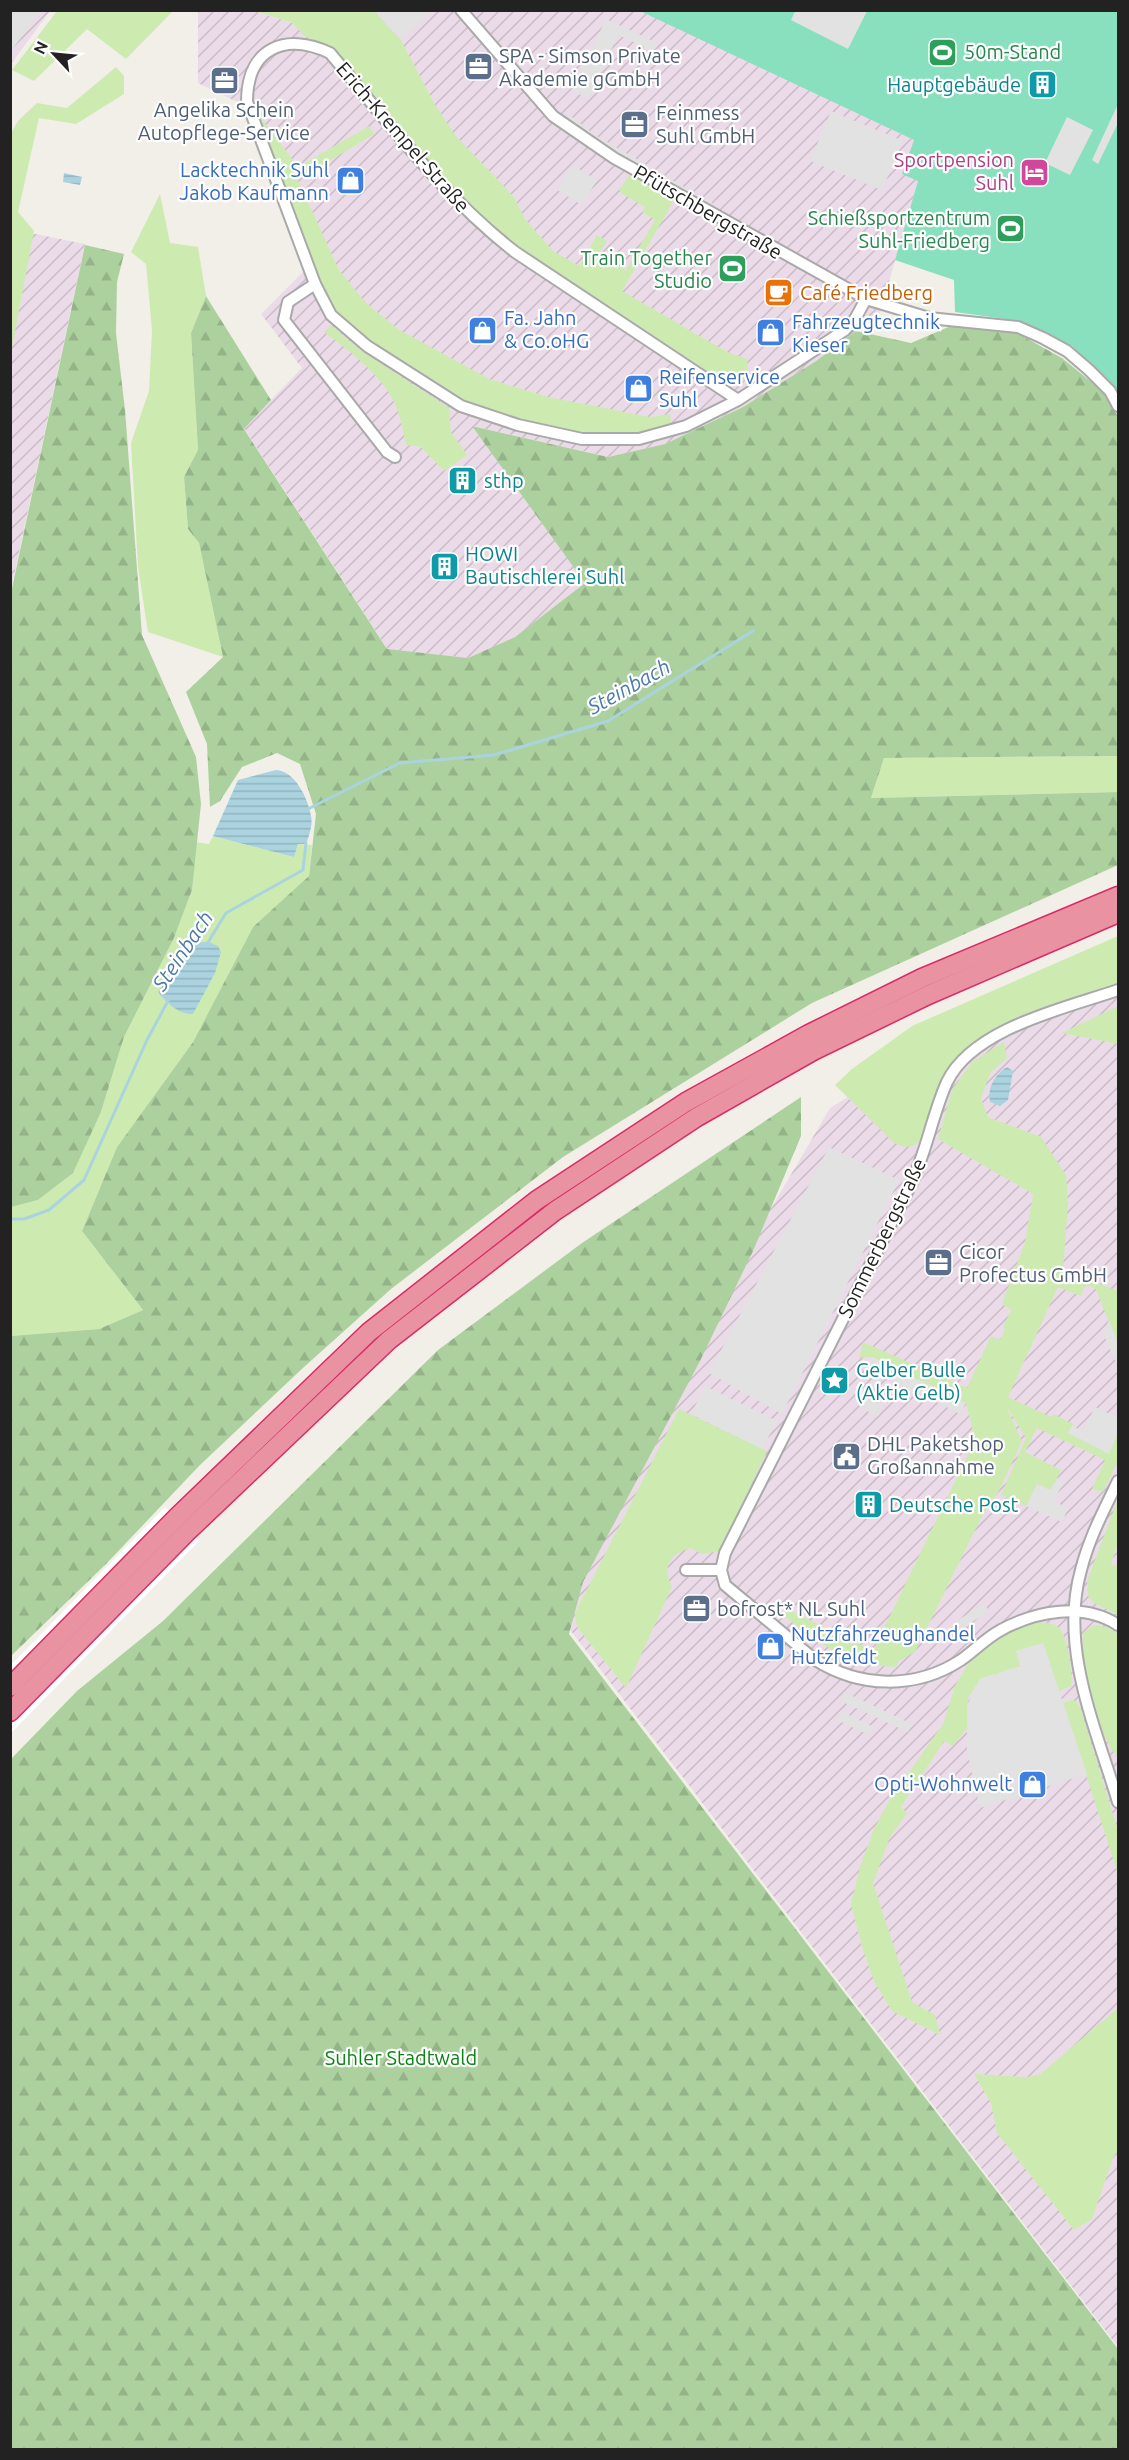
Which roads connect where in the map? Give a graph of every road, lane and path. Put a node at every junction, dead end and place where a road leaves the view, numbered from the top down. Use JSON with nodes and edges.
{"nodes":[{"id":1,"x":460,"y":10,"type":"edge"},
{"id":2,"x":315,"y":284,"type":"junction"},
{"id":3,"x":866,"y":299,"type":"junction"},
{"id":4,"x":738,"y":400,"type":"junction"},
{"id":5,"x":1119,"y":406,"type":"edge"},
{"id":6,"x":395,"y":457,"type":"dead end"},
{"id":7,"x":1119,"y":896,"type":"edge"},
{"id":8,"x":1119,"y":913,"type":"edge"},
{"id":9,"x":1119,"y":990,"type":"edge"},
{"id":10,"x":1119,"y":1481,"type":"edge"},
{"id":11,"x":182,"y":1525,"type":"junction"},
{"id":12,"x":686,"y":1570,"type":"dead end"},
{"id":13,"x":721,"y":1570,"type":"junction"},
{"id":14,"x":1074,"y":1610,"type":"junction"},
{"id":15,"x":1119,"y":1625,"type":"edge"},
{"id":16,"x":10,"y":1687,"type":"edge"},
{"id":17,"x":10,"y":1712,"type":"edge"},
{"id":18,"x":1114,"y":1774,"type":"edge"},
{"id":19,"x":1119,"y":1802,"type":"edge"}],
"edges":[{"from":1,"to":3,"type":"street","name":"Pfütschbergstraße"},
{"from":2,"to":4,"type":"street","name":"Erich-Krempel-Straße"},
{"from":2,"to":4,"type":"street","name":"Erich-Krempel-Straße"},
{"from":2,"to":6,"type":"street"},
{"from":3,"to":4,"type":"street","name":"Erich-Krempel-Straße"},
{"from":3,"to":5,"type":"street","name":"Pfütschbergstraße"},
{"from":7,"to":11,"type":"highway"},
{"from":8,"to":11,"type":"highway"},
{"from":9,"to":13,"type":"street","name":"Sommerbergstraße"},
{"from":10,"to":14,"type":"street"},
{"from":11,"to":16,"type":"highway"},
{"from":11,"to":17,"type":"highway"},
{"from":12,"to":13,"type":"street"},
{"from":13,"to":14,"type":"street"},
{"from":14,"to":15,"type":"street"},
{"from":14,"to":18,"type":"street"},
{"from":18,"to":19,"type":"street"}]}
